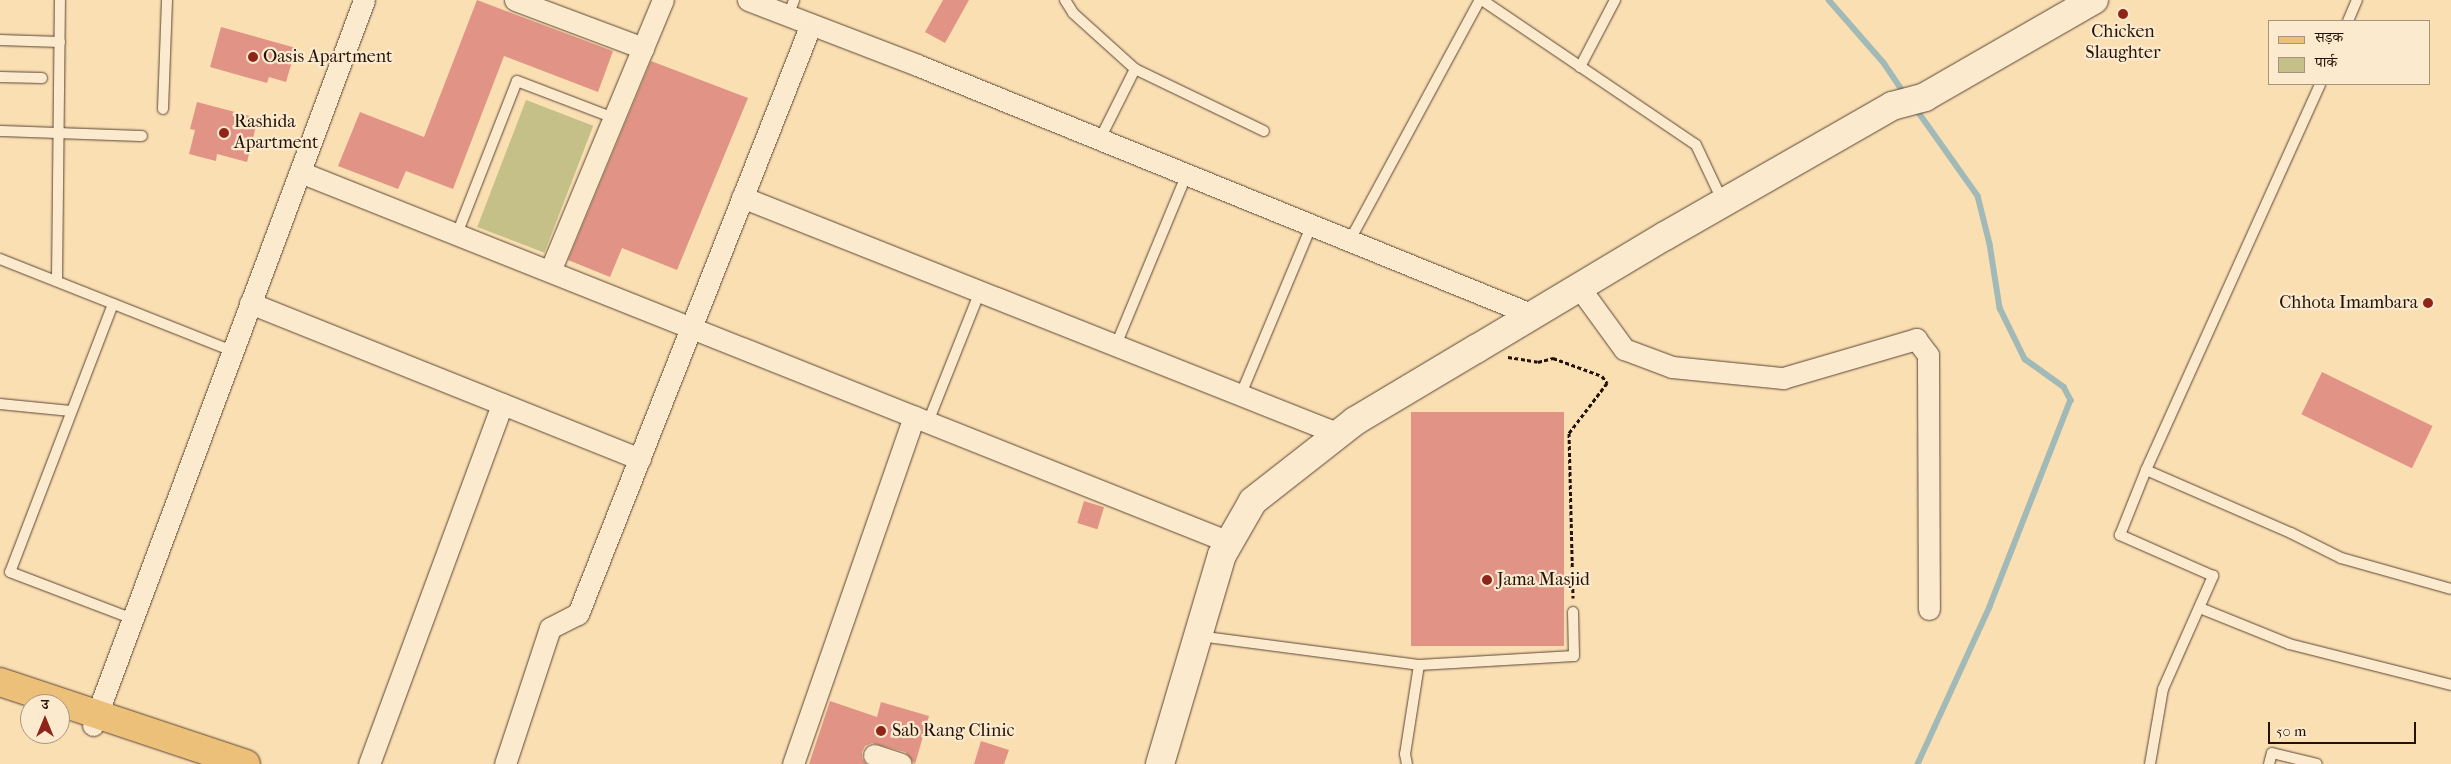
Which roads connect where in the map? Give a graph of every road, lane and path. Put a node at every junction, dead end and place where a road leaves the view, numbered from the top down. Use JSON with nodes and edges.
{"nodes":[{"id":1,"x":60,"y":0,"type":"edge"},
{"id":2,"x":167,"y":0,"type":"edge"},
{"id":3,"x":364,"y":0,"type":"edge"},
{"id":4,"x":515,"y":0,"type":"edge"},
{"id":5,"x":663,"y":0,"type":"edge"},
{"id":6,"x":748,"y":0,"type":"edge"},
{"id":7,"x":1065,"y":0,"type":"edge"},
{"id":8,"x":1481,"y":0,"type":"edge"},
{"id":9,"x":1614,"y":0,"type":"edge"},
{"id":10,"x":2094,"y":0,"type":"edge"},
{"id":11,"x":2358,"y":0,"type":"edge"},
{"id":12,"x":791,"y":8,"type":"edge"},
{"id":13,"x":2348,"y":20,"type":"edge"},
{"id":14,"x":811,"y":24,"type":"junction"},
{"id":15,"x":0,"y":40,"type":"edge"},
{"id":16,"x":60,"y":42,"type":"junction"},
{"id":17,"x":643,"y":48,"type":"junction"},
{"id":18,"x":1580,"y":67,"type":"junction"},
{"id":19,"x":1135,"y":69,"type":"junction"},
{"id":20,"x":0,"y":77,"type":"edge"},
{"id":21,"x":42,"y":78,"type":"dead end"},
{"id":22,"x":2320,"y":85,"type":"edge"},
{"id":23,"x":163,"y":109,"type":"dead end"},
{"id":24,"x":614,"y":118,"type":"junction"},
{"id":25,"x":1264,"y":130,"type":"dead end"},
{"id":26,"x":0,"y":131,"type":"edge"},
{"id":27,"x":59,"y":132,"type":"junction"},
{"id":28,"x":142,"y":136,"type":"dead end"},
{"id":29,"x":1100,"y":139,"type":"junction"},
{"id":30,"x":300,"y":172,"type":"junction"},
{"id":31,"x":1187,"y":174,"type":"junction"},
{"id":32,"x":742,"y":197,"type":"junction"},
{"id":33,"x":1724,"y":203,"type":"junction"},
{"id":34,"x":1312,"y":224,"type":"junction"},
{"id":35,"x":457,"y":234,"type":"junction"},
{"id":36,"x":1350,"y":240,"type":"junction"},
{"id":37,"x":0,"y":259,"type":"edge"},
{"id":38,"x":550,"y":272,"type":"junction"},
{"id":39,"x":56,"y":281,"type":"junction"},
{"id":40,"x":1579,"y":287,"type":"junction"},
{"id":41,"x":980,"y":291,"type":"junction"},
{"id":42,"x":250,"y":303,"type":"junction"},
{"id":43,"x":113,"y":304,"type":"junction"},
{"id":44,"x":1534,"y":314,"type":"junction"},
{"id":45,"x":691,"y":328,"type":"junction"},
{"id":46,"x":1116,"y":345,"type":"junction"},
{"id":47,"x":1476,"y":349,"type":"junction"},
{"id":48,"x":232,"y":351,"type":"junction"},
{"id":49,"x":1241,"y":394,"type":"junction"},
{"id":50,"x":0,"y":404,"type":"edge"},
{"id":51,"x":502,"y":404,"type":"junction"},
{"id":52,"x":71,"y":411,"type":"junction"},
{"id":53,"x":921,"y":419,"type":"junction"},
{"id":54,"x":1339,"y":434,"type":"junction"},
{"id":55,"x":640,"y":459,"type":"junction"},
{"id":56,"x":2146,"y":470,"type":"junction"},
{"id":57,"x":1229,"y":542,"type":"junction"},
{"id":58,"x":2451,"y":589,"type":"edge"},
{"id":59,"x":2200,"y":608,"type":"junction"},
{"id":60,"x":1929,"y":609,"type":"dead end"},
{"id":61,"x":1573,"y":612,"type":"joint"},
{"id":62,"x":133,"y":618,"type":"junction"},
{"id":63,"x":1198,"y":636,"type":"junction"},
{"id":64,"x":1418,"y":665,"type":"junction"},
{"id":65,"x":0,"y":682,"type":"edge"},
{"id":66,"x":2451,"y":685,"type":"edge"},
{"id":67,"x":0,"y":694,"type":"edge"},
{"id":68,"x":20,"y":701,"type":"edge"},
{"id":69,"x":70,"y":716,"type":"edge"},
{"id":70,"x":96,"y":720,"type":"junction"},
{"id":71,"x":874,"y":754,"type":"dead end"},
{"id":72,"x":209,"y":764,"type":"edge"},
{"id":73,"x":246,"y":764,"type":"edge"},
{"id":74,"x":369,"y":764,"type":"edge"},
{"id":75,"x":505,"y":764,"type":"edge"},
{"id":76,"x":793,"y":764,"type":"edge"},
{"id":77,"x":901,"y":764,"type":"edge"},
{"id":78,"x":1160,"y":764,"type":"edge"},
{"id":79,"x":1407,"y":764,"type":"edge"},
{"id":80,"x":2150,"y":764,"type":"edge"},
{"id":81,"x":2269,"y":764,"type":"edge"},
{"id":82,"x":2316,"y":764,"type":"edge"}],
"edges":[{"from":1,"to":16,"type":"lane"},
{"from":2,"to":23,"type":"lane"},
{"from":3,"to":30,"type":"street"},
{"from":4,"to":17,"type":"street"},
{"from":5,"to":17,"type":"street"},
{"from":6,"to":12,"type":"street"},
{"from":7,"to":19,"type":"lane"},
{"from":8,"to":18,"type":"lane"},
{"from":8,"to":36,"type":"lane"},
{"from":9,"to":18,"type":"lane"},
{"from":10,"to":33,"type":"street"},
{"from":11,"to":13,"type":"lane"},
{"from":12,"to":14,"type":"street"},
{"from":14,"to":29,"type":"street"},
{"from":14,"to":32,"type":"street"},
{"from":15,"to":16,"type":"lane"},
{"from":16,"to":27,"type":"lane"},
{"from":17,"to":24,"type":"street"},
{"from":18,"to":33,"type":"lane"},
{"from":19,"to":25,"type":"lane"},
{"from":19,"to":29,"type":"lane"},
{"from":20,"to":21,"type":"lane"},
{"from":22,"to":56,"type":"lane"},
{"from":24,"to":35,"type":"lane"},
{"from":24,"to":38,"type":"street"},
{"from":26,"to":27,"type":"lane"},
{"from":27,"to":28,"type":"lane"},
{"from":27,"to":39,"type":"lane"},
{"from":29,"to":31,"type":"street"},
{"from":30,"to":35,"type":"street"},
{"from":30,"to":42,"type":"street"},
{"from":31,"to":34,"type":"street"},
{"from":31,"to":46,"type":"lane"},
{"from":32,"to":41,"type":"street"},
{"from":32,"to":45,"type":"street"},
{"from":33,"to":40,"type":"street"},
{"from":34,"to":36,"type":"street"},
{"from":34,"to":49,"type":"lane"},
{"from":35,"to":38,"type":"street"},
{"from":36,"to":44,"type":"street"},
{"from":37,"to":39,"type":"lane"},
{"from":38,"to":45,"type":"street"},
{"from":39,"to":43,"type":"lane"},
{"from":40,"to":44,"type":"street"},
{"from":40,"to":60,"type":"street"},
{"from":41,"to":46,"type":"street"},
{"from":41,"to":53,"type":"lane"},
{"from":42,"to":48,"type":"street"},
{"from":42,"to":51,"type":"street"},
{"from":43,"to":48,"type":"lane"},
{"from":43,"to":52,"type":"lane"},
{"from":44,"to":47,"type":"street"},
{"from":45,"to":53,"type":"street"},
{"from":45,"to":55,"type":"street"},
{"from":46,"to":49,"type":"street"},
{"from":47,"to":54,"type":"street"},
{"from":47,"to":61,"type":"path"},
{"from":48,"to":62,"type":"street"},
{"from":49,"to":54,"type":"street"},
{"from":50,"to":52,"type":"lane"},
{"from":51,"to":55,"type":"street"},
{"from":51,"to":74,"type":"street"},
{"from":52,"to":62,"type":"lane"},
{"from":53,"to":57,"type":"street"},
{"from":53,"to":76,"type":"street"},
{"from":54,"to":57,"type":"street"},
{"from":55,"to":75,"type":"street"},
{"from":56,"to":58,"type":"lane"},
{"from":56,"to":59,"type":"lane"},
{"from":57,"to":63,"type":"street"},
{"from":59,"to":66,"type":"lane"},
{"from":59,"to":80,"type":"lane"},
{"from":61,"to":64,"type":"lane"},
{"from":62,"to":70,"type":"street"},
{"from":63,"to":64,"type":"lane"},
{"from":63,"to":78,"type":"street"},
{"from":64,"to":79,"type":"lane"},
{"from":65,"to":70,"type":"main road"},
{"from":67,"to":68,"type":"main road"},
{"from":69,"to":70,"type":"main road"},
{"from":70,"to":72,"type":"main road"},
{"from":70,"to":73,"type":"main road"},
{"from":71,"to":77,"type":"street"},
{"from":81,"to":82,"type":"lane"}]}
